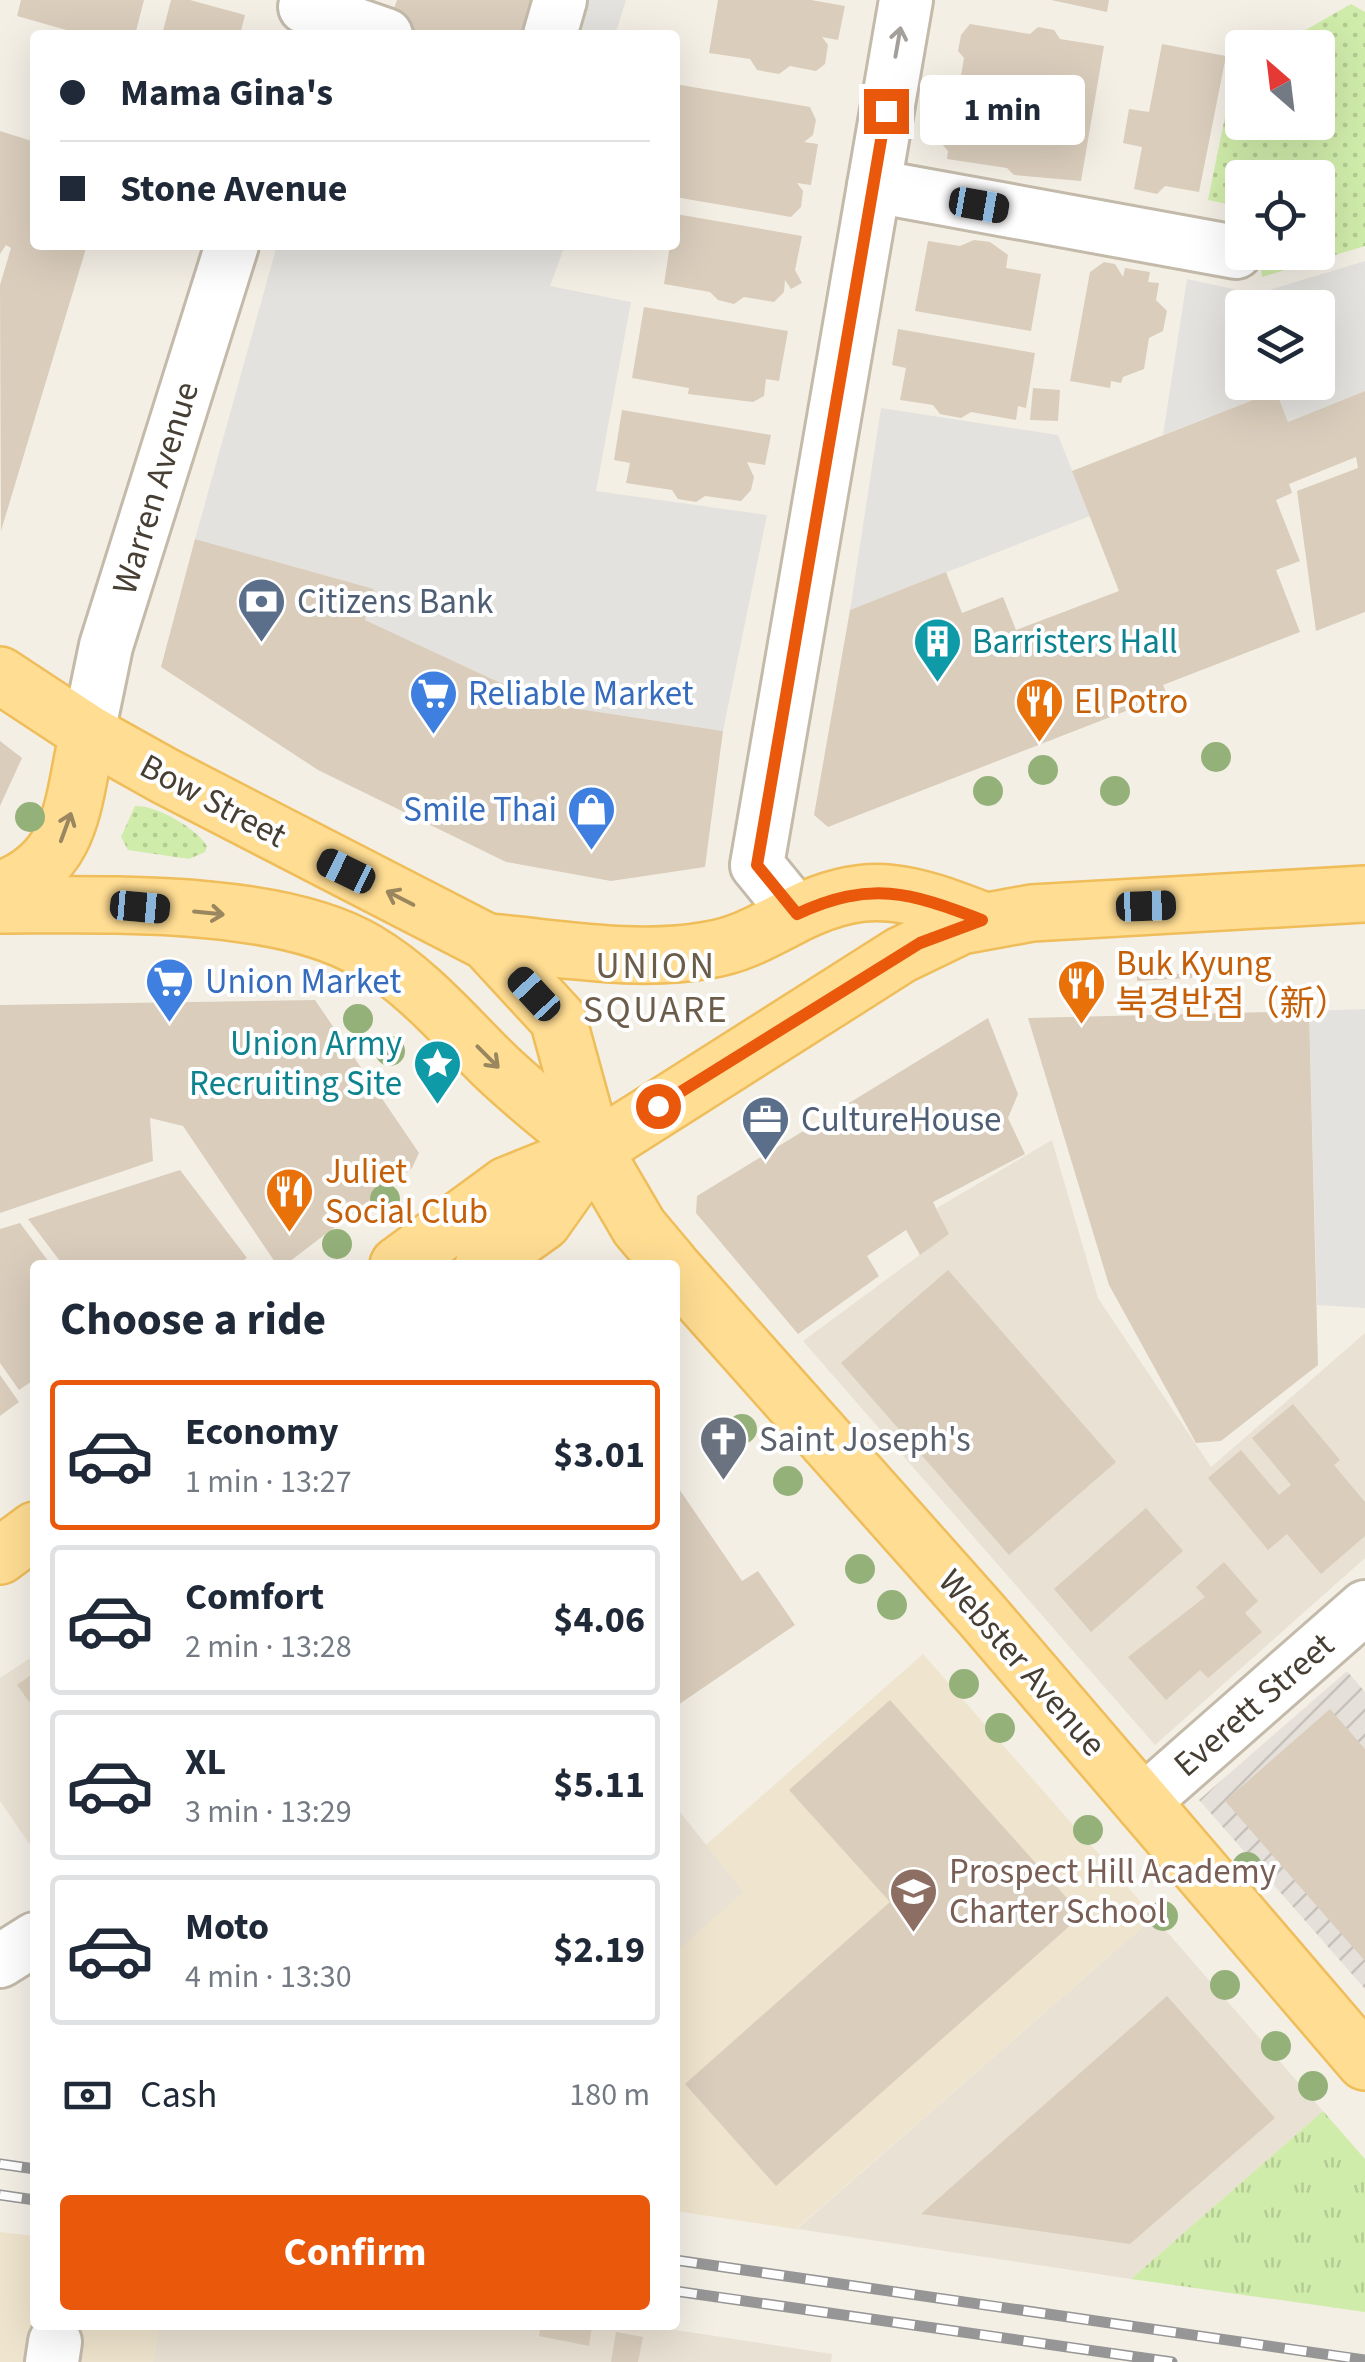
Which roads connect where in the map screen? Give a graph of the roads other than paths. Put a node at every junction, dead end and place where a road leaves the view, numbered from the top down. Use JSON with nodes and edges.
{"nodes":[{"id":1,"x":560,"y":0,"type":"edge"},
{"id":2,"x":906,"y":0,"type":"edge"},
{"id":3,"x":303,"y":14,"type":"edge"},
{"id":4,"x":366,"y":30,"type":"edge"},
{"id":5,"x":551,"y":30,"type":"edge"},
{"id":6,"x":874,"y":186,"type":"junction"},
{"id":7,"x":230,"y":250,"type":"edge"},
{"id":8,"x":1225,"y":250,"type":"edge"},
{"id":9,"x":0,"y":674,"type":"edge"},
{"id":10,"x":88,"y":733,"type":"junction"},
{"id":11,"x":0,"y":890,"type":"edge"},
{"id":12,"x":1365,"y":894,"type":"edge"},
{"id":13,"x":0,"y":906,"type":"edge"},
{"id":14,"x":797,"y":914,"type":"junction"},
{"id":15,"x":982,"y":920,"type":"junction"},
{"id":16,"x":487,"y":942,"type":"junction"},
{"id":17,"x":594,"y":1150,"type":"junction"},
{"id":18,"x":405,"y":1260,"type":"edge"},
{"id":19,"x":490,"y":1260,"type":"edge"},
{"id":20,"x":667,"y":1260,"type":"edge"},
{"id":21,"x":680,"y":1275,"type":"edge"},
{"id":22,"x":30,"y":1534,"type":"edge"},
{"id":23,"x":0,"y":1556,"type":"edge"},
{"id":24,"x":1365,"y":1608,"type":"edge"},
{"id":25,"x":1143,"y":1802,"type":"junction"},
{"id":26,"x":30,"y":1942,"type":"edge"},
{"id":27,"x":0,"y":1961,"type":"edge"},
{"id":28,"x":1365,"y":2062,"type":"edge"}],
"edges":[{"from":1,"to":5,"type":"street"},
{"from":6,"to":2,"type":"street","one_way":true},
{"from":3,"to":4,"type":"street"},
{"from":6,"to":8,"type":"street"},
{"from":6,"to":14,"type":"street"},
{"from":7,"to":10,"type":"street","name":"Warren Avenue"},
{"from":9,"to":10,"type":"main road","name":"Bow Street"},
{"from":11,"to":10,"type":"main road","one_way":true},
{"from":16,"to":10,"type":"main road","name":"Bow Street","one_way":true},
{"from":12,"to":15,"type":"main road"},
{"from":13,"to":17,"type":"main road","one_way":true},
{"from":14,"to":15,"type":"main road"},
{"from":14,"to":16,"type":"main road"},
{"from":15,"to":17,"type":"main road"},
{"from":16,"to":17,"type":"main road","name":"Bow Street"},
{"from":17,"to":18,"type":"main road"},
{"from":17,"to":19,"type":"main road"},
{"from":17,"to":20,"type":"main road","name":"Webster Avenue"},
{"from":21,"to":25,"type":"main road","name":"Webster Avenue"},
{"from":22,"to":23,"type":"main road"},
{"from":24,"to":25,"type":"street","name":"Everett Street"},
{"from":25,"to":28,"type":"main road","name":"Webster Avenue"},
{"from":26,"to":27,"type":"street"}]}
